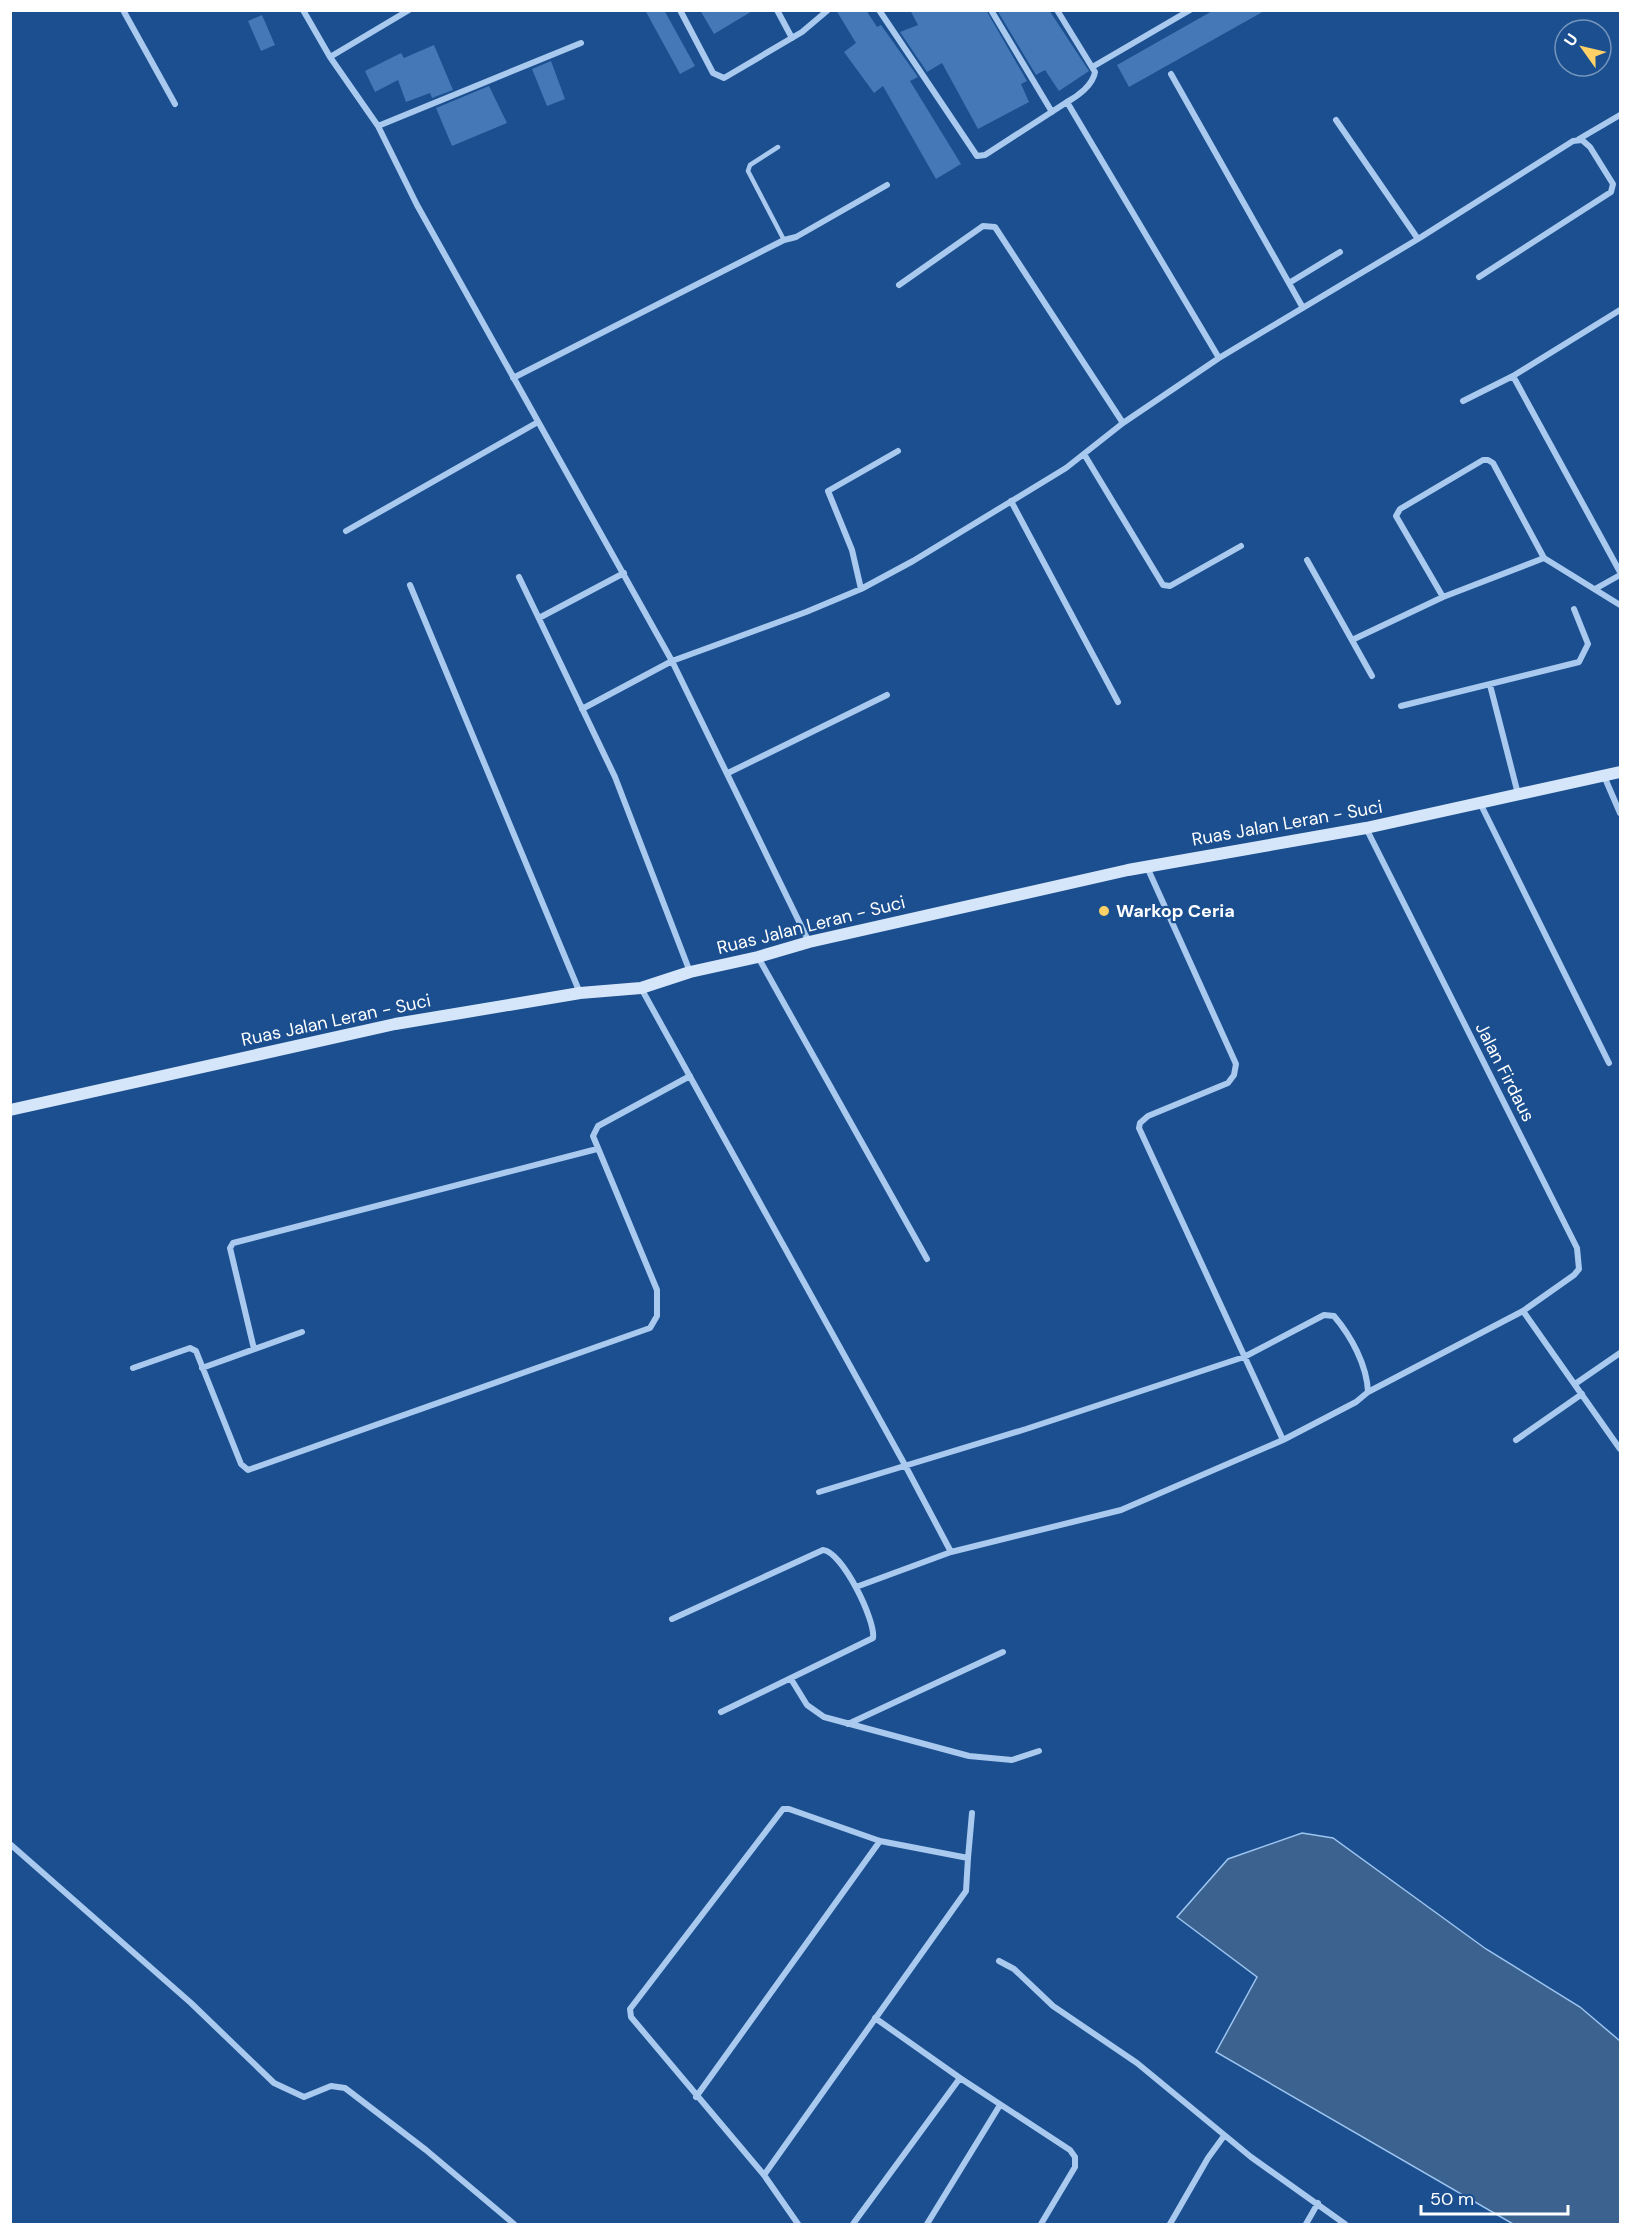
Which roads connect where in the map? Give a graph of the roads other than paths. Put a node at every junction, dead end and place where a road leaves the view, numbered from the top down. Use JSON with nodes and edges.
{"nodes":[{"id":1,"x":123,"y":10,"type":"edge"},
{"id":2,"x":303,"y":10,"type":"edge"},
{"id":3,"x":409,"y":10,"type":"edge"},
{"id":4,"x":680,"y":10,"type":"edge"},
{"id":5,"x":777,"y":10,"type":"edge"},
{"id":6,"x":828,"y":10,"type":"edge"},
{"id":7,"x":879,"y":10,"type":"edge"},
{"id":8,"x":990,"y":10,"type":"edge"},
{"id":9,"x":1057,"y":10,"type":"edge"},
{"id":10,"x":1190,"y":10,"type":"edge"},
{"id":11,"x":792,"y":38,"type":"junction"},
{"id":12,"x":581,"y":43,"type":"dead end"},
{"id":13,"x":330,"y":57,"type":"junction"},
{"id":14,"x":1094,"y":66,"type":"junction"},
{"id":15,"x":1171,"y":74,"type":"dead end"},
{"id":16,"x":1067,"y":102,"type":"junction"},
{"id":17,"x":175,"y":105,"type":"dead end"},
{"id":18,"x":1052,"y":112,"type":"junction"},
{"id":19,"x":1620,"y":115,"type":"edge"},
{"id":20,"x":1336,"y":120,"type":"dead end"},
{"id":21,"x":378,"y":126,"type":"junction"},
{"id":22,"x":1578,"y":139,"type":"junction"},
{"id":23,"x":778,"y":147,"type":"dead end"},
{"id":24,"x":887,"y":185,"type":"dead end"},
{"id":25,"x":1418,"y":239,"type":"junction"},
{"id":26,"x":784,"y":240,"type":"junction"},
{"id":27,"x":1340,"y":252,"type":"dead end"},
{"id":28,"x":1479,"y":277,"type":"dead end"},
{"id":29,"x":1289,"y":283,"type":"junction"},
{"id":30,"x":899,"y":285,"type":"dead end"},
{"id":31,"x":1303,"y":308,"type":"junction"},
{"id":32,"x":1620,"y":309,"type":"edge"},
{"id":33,"x":1219,"y":358,"type":"junction"},
{"id":34,"x":1513,"y":376,"type":"junction"},
{"id":35,"x":513,"y":378,"type":"junction"},
{"id":36,"x":1464,"y":401,"type":"dead end"},
{"id":37,"x":538,"y":422,"type":"junction"},
{"id":38,"x":1123,"y":423,"type":"junction"},
{"id":39,"x":898,"y":451,"type":"dead end"},
{"id":40,"x":1084,"y":454,"type":"junction"},
{"id":41,"x":1011,"y":501,"type":"junction"},
{"id":42,"x":346,"y":531,"type":"dead end"},
{"id":43,"x":1241,"y":546,"type":"dead end"},
{"id":44,"x":1545,"y":558,"type":"junction"},
{"id":45,"x":1307,"y":560,"type":"dead end"},
{"id":46,"x":624,"y":573,"type":"junction"},
{"id":47,"x":1620,"y":573,"type":"edge"},
{"id":48,"x":519,"y":577,"type":"dead end"},
{"id":49,"x":410,"y":585,"type":"dead end"},
{"id":50,"x":861,"y":589,"type":"junction"},
{"id":51,"x":1595,"y":589,"type":"junction"},
{"id":52,"x":1443,"y":597,"type":"junction"},
{"id":53,"x":1620,"y":605,"type":"edge"},
{"id":54,"x":1574,"y":609,"type":"dead end"},
{"id":55,"x":539,"y":618,"type":"junction"},
{"id":56,"x":1352,"y":640,"type":"junction"},
{"id":57,"x":672,"y":661,"type":"junction"},
{"id":58,"x":1372,"y":676,"type":"dead end"},
{"id":59,"x":1490,"y":685,"type":"junction"},
{"id":60,"x":887,"y":695,"type":"dead end"},
{"id":61,"x":1118,"y":702,"type":"dead end"},
{"id":62,"x":1401,"y":706,"type":"dead end"},
{"id":63,"x":582,"y":709,"type":"junction"},
{"id":64,"x":1620,"y":772,"type":"edge"},
{"id":65,"x":728,"y":773,"type":"junction"},
{"id":66,"x":1604,"y":776,"type":"junction"},
{"id":67,"x":1518,"y":794,"type":"junction"},
{"id":68,"x":1480,"y":802,"type":"junction"},
{"id":69,"x":1620,"y":813,"type":"edge"},
{"id":70,"x":1366,"y":828,"type":"junction"},
{"id":71,"x":1147,"y":867,"type":"junction"},
{"id":72,"x":809,"y":942,"type":"junction"},
{"id":73,"x":758,"y":957,"type":"junction"},
{"id":74,"x":690,"y":972,"type":"junction"},
{"id":75,"x":641,"y":988,"type":"junction"},
{"id":76,"x":580,"y":993,"type":"junction"},
{"id":77,"x":1609,"y":1063,"type":"dead end"},
{"id":78,"x":690,"y":1077,"type":"junction"},
{"id":79,"x":10,"y":1110,"type":"edge"},
{"id":80,"x":597,"y":1149,"type":"junction"},
{"id":81,"x":927,"y":1259,"type":"dead end"},
{"id":82,"x":1523,"y":1311,"type":"junction"},
{"id":83,"x":302,"y":1332,"type":"dead end"},
{"id":84,"x":254,"y":1349,"type":"junction"},
{"id":85,"x":1620,"y":1353,"type":"edge"},
{"id":86,"x":1244,"y":1357,"type":"junction"},
{"id":87,"x":133,"y":1368,"type":"dead end"},
{"id":88,"x":202,"y":1368,"type":"junction"},
{"id":89,"x":1575,"y":1384,"type":"junction"},
{"id":90,"x":1368,"y":1392,"type":"junction"},
{"id":91,"x":1582,"y":1394,"type":"junction"},
{"id":92,"x":1283,"y":1440,"type":"junction"},
{"id":93,"x":1516,"y":1440,"type":"dead end"},
{"id":94,"x":1620,"y":1449,"type":"edge"},
{"id":95,"x":906,"y":1465,"type":"junction"},
{"id":96,"x":819,"y":1492,"type":"dead end"},
{"id":97,"x":951,"y":1552,"type":"junction"},
{"id":98,"x":856,"y":1587,"type":"junction"},
{"id":99,"x":672,"y":1619,"type":"dead end"},
{"id":100,"x":1003,"y":1652,"type":"dead end"},
{"id":101,"x":790,"y":1679,"type":"junction"},
{"id":102,"x":721,"y":1712,"type":"dead end"},
{"id":103,"x":848,"y":1724,"type":"junction"},
{"id":104,"x":1039,"y":1751,"type":"dead end"},
{"id":105,"x":972,"y":1813,"type":"dead end"},
{"id":106,"x":880,"y":1841,"type":"junction"},
{"id":107,"x":10,"y":1844,"type":"edge"},
{"id":108,"x":968,"y":1858,"type":"junction"},
{"id":109,"x":999,"y":1961,"type":"dead end"},
{"id":110,"x":876,"y":2018,"type":"junction"},
{"id":111,"x":960,"y":2078,"type":"junction"},
{"id":112,"x":696,"y":2097,"type":"junction"},
{"id":113,"x":1000,"y":2105,"type":"junction"},
{"id":114,"x":1224,"y":2136,"type":"junction"},
{"id":115,"x":764,"y":2175,"type":"junction"},
{"id":116,"x":1318,"y":2203,"type":"junction"},
{"id":117,"x":510,"y":2224,"type":"edge"},
{"id":118,"x":798,"y":2224,"type":"edge"},
{"id":119,"x":853,"y":2224,"type":"edge"},
{"id":120,"x":927,"y":2224,"type":"edge"},
{"id":121,"x":1041,"y":2224,"type":"edge"},
{"id":122,"x":1170,"y":2224,"type":"edge"},
{"id":123,"x":1306,"y":2224,"type":"edge"},
{"id":124,"x":1345,"y":2224,"type":"edge"}],
"edges":[{"from":1,"to":17,"type":"street"},
{"from":2,"to":13,"type":"street"},
{"from":3,"to":13,"type":"street"},
{"from":4,"to":11,"type":"street"},
{"from":5,"to":11,"type":"street"},
{"from":6,"to":11,"type":"street"},
{"from":7,"to":18,"type":"street"},
{"from":8,"to":18,"type":"street"},
{"from":9,"to":14,"type":"street"},
{"from":10,"to":14,"type":"street"},
{"from":12,"to":21,"type":"street"},
{"from":13,"to":21,"type":"street"},
{"from":14,"to":16,"type":"street"},
{"from":15,"to":29,"type":"street"},
{"from":16,"to":18,"type":"street"},
{"from":16,"to":33,"type":"street"},
{"from":19,"to":22,"type":"street"},
{"from":20,"to":25,"type":"street"},
{"from":21,"to":35,"type":"street"},
{"from":22,"to":25,"type":"street"},
{"from":22,"to":28,"type":"street"},
{"from":23,"to":26,"type":"lane"},
{"from":24,"to":26,"type":"street"},
{"from":25,"to":31,"type":"street"},
{"from":26,"to":35,"type":"street"},
{"from":27,"to":29,"type":"street"},
{"from":29,"to":31,"type":"street"},
{"from":30,"to":38,"type":"street"},
{"from":31,"to":33,"type":"street"},
{"from":32,"to":34,"type":"street"},
{"from":33,"to":38,"type":"street"},
{"from":34,"to":36,"type":"street"},
{"from":34,"to":47,"type":"street"},
{"from":35,"to":37,"type":"street"},
{"from":37,"to":42,"type":"street"},
{"from":37,"to":46,"type":"street"},
{"from":38,"to":40,"type":"street"},
{"from":39,"to":50,"type":"street"},
{"from":40,"to":41,"type":"street"},
{"from":40,"to":43,"type":"street"},
{"from":41,"to":50,"type":"street"},
{"from":41,"to":61,"type":"street"},
{"from":44,"to":51,"type":"street"},
{"from":44,"to":52,"type":"street"},
{"from":44,"to":52,"type":"street"},
{"from":45,"to":56,"type":"street"},
{"from":46,"to":55,"type":"street"},
{"from":46,"to":57,"type":"street"},
{"from":47,"to":51,"type":"street"},
{"from":48,"to":55,"type":"street"},
{"from":49,"to":76,"type":"street"},
{"from":50,"to":57,"type":"street"},
{"from":51,"to":53,"type":"street"},
{"from":52,"to":56,"type":"street"},
{"from":54,"to":59,"type":"street"},
{"from":55,"to":63,"type":"street"},
{"from":56,"to":58,"type":"street"},
{"from":57,"to":63,"type":"street"},
{"from":57,"to":65,"type":"street"},
{"from":59,"to":62,"type":"street"},
{"from":59,"to":67,"type":"street"},
{"from":60,"to":65,"type":"street"},
{"from":63,"to":74,"type":"street"},
{"from":64,"to":66,"type":"main road","name":"Ruas Jalan Leran - Suci"},
{"from":65,"to":72,"type":"street"},
{"from":66,"to":67,"type":"main road","name":"Ruas Jalan Leran - Suci"},
{"from":66,"to":69,"type":"street"},
{"from":67,"to":68,"type":"main road","name":"Ruas Jalan Leran - Suci"},
{"from":68,"to":70,"type":"main road","name":"Ruas Jalan Leran - Suci"},
{"from":68,"to":77,"type":"street"},
{"from":70,"to":71,"type":"main road","name":"Ruas Jalan Leran - Suci"},
{"from":70,"to":82,"type":"street","name":"Jalan Firdaus"},
{"from":71,"to":72,"type":"main road","name":"Ruas Jalan Leran - Suci"},
{"from":71,"to":86,"type":"street"},
{"from":72,"to":73,"type":"main road","name":"Ruas Jalan Leran - Suci"},
{"from":73,"to":74,"type":"main road","name":"Ruas Jalan Leran - Suci"},
{"from":73,"to":81,"type":"street"},
{"from":74,"to":75,"type":"main road","name":"Ruas Jalan Leran - Suci"},
{"from":75,"to":76,"type":"main road","name":"Ruas Jalan Leran - Suci"},
{"from":75,"to":78,"type":"street"},
{"from":76,"to":79,"type":"main road","name":"Ruas Jalan Leran - Suci"},
{"from":78,"to":80,"type":"street"},
{"from":78,"to":95,"type":"street"},
{"from":80,"to":84,"type":"street"},
{"from":80,"to":88,"type":"street"},
{"from":82,"to":89,"type":"street"},
{"from":82,"to":90,"type":"street","name":"Jalan Firdaus"},
{"from":83,"to":84,"type":"street"},
{"from":84,"to":88,"type":"street"},
{"from":85,"to":89,"type":"street"},
{"from":86,"to":90,"type":"street"},
{"from":86,"to":92,"type":"street"},
{"from":86,"to":95,"type":"street"},
{"from":87,"to":88,"type":"street"},
{"from":89,"to":91,"type":"street"},
{"from":90,"to":92,"type":"street","name":"Jalan Firdaus"},
{"from":91,"to":93,"type":"street"},
{"from":91,"to":94,"type":"street"},
{"from":92,"to":97,"type":"street","name":"Jalan Firdaus"},
{"from":95,"to":96,"type":"street"},
{"from":95,"to":97,"type":"street"},
{"from":97,"to":98,"type":"street","name":"Jalan Firdaus"},
{"from":98,"to":99,"type":"street"},
{"from":98,"to":101,"type":"street"},
{"from":100,"to":103,"type":"street"},
{"from":101,"to":102,"type":"street"},
{"from":101,"to":103,"type":"street"},
{"from":103,"to":104,"type":"street"},
{"from":105,"to":108,"type":"street"},
{"from":106,"to":108,"type":"street"},
{"from":106,"to":112,"type":"street"},
{"from":106,"to":112,"type":"street"},
{"from":107,"to":117,"type":"street"},
{"from":108,"to":110,"type":"street"},
{"from":109,"to":114,"type":"street"},
{"from":110,"to":111,"type":"street"},
{"from":110,"to":115,"type":"street"},
{"from":111,"to":113,"type":"street"},
{"from":111,"to":119,"type":"street"},
{"from":112,"to":115,"type":"street"},
{"from":113,"to":120,"type":"street"},
{"from":113,"to":121,"type":"street"},
{"from":114,"to":116,"type":"street"},
{"from":114,"to":122,"type":"street"},
{"from":115,"to":118,"type":"street"},
{"from":116,"to":123,"type":"street"},
{"from":116,"to":124,"type":"street"}]}
